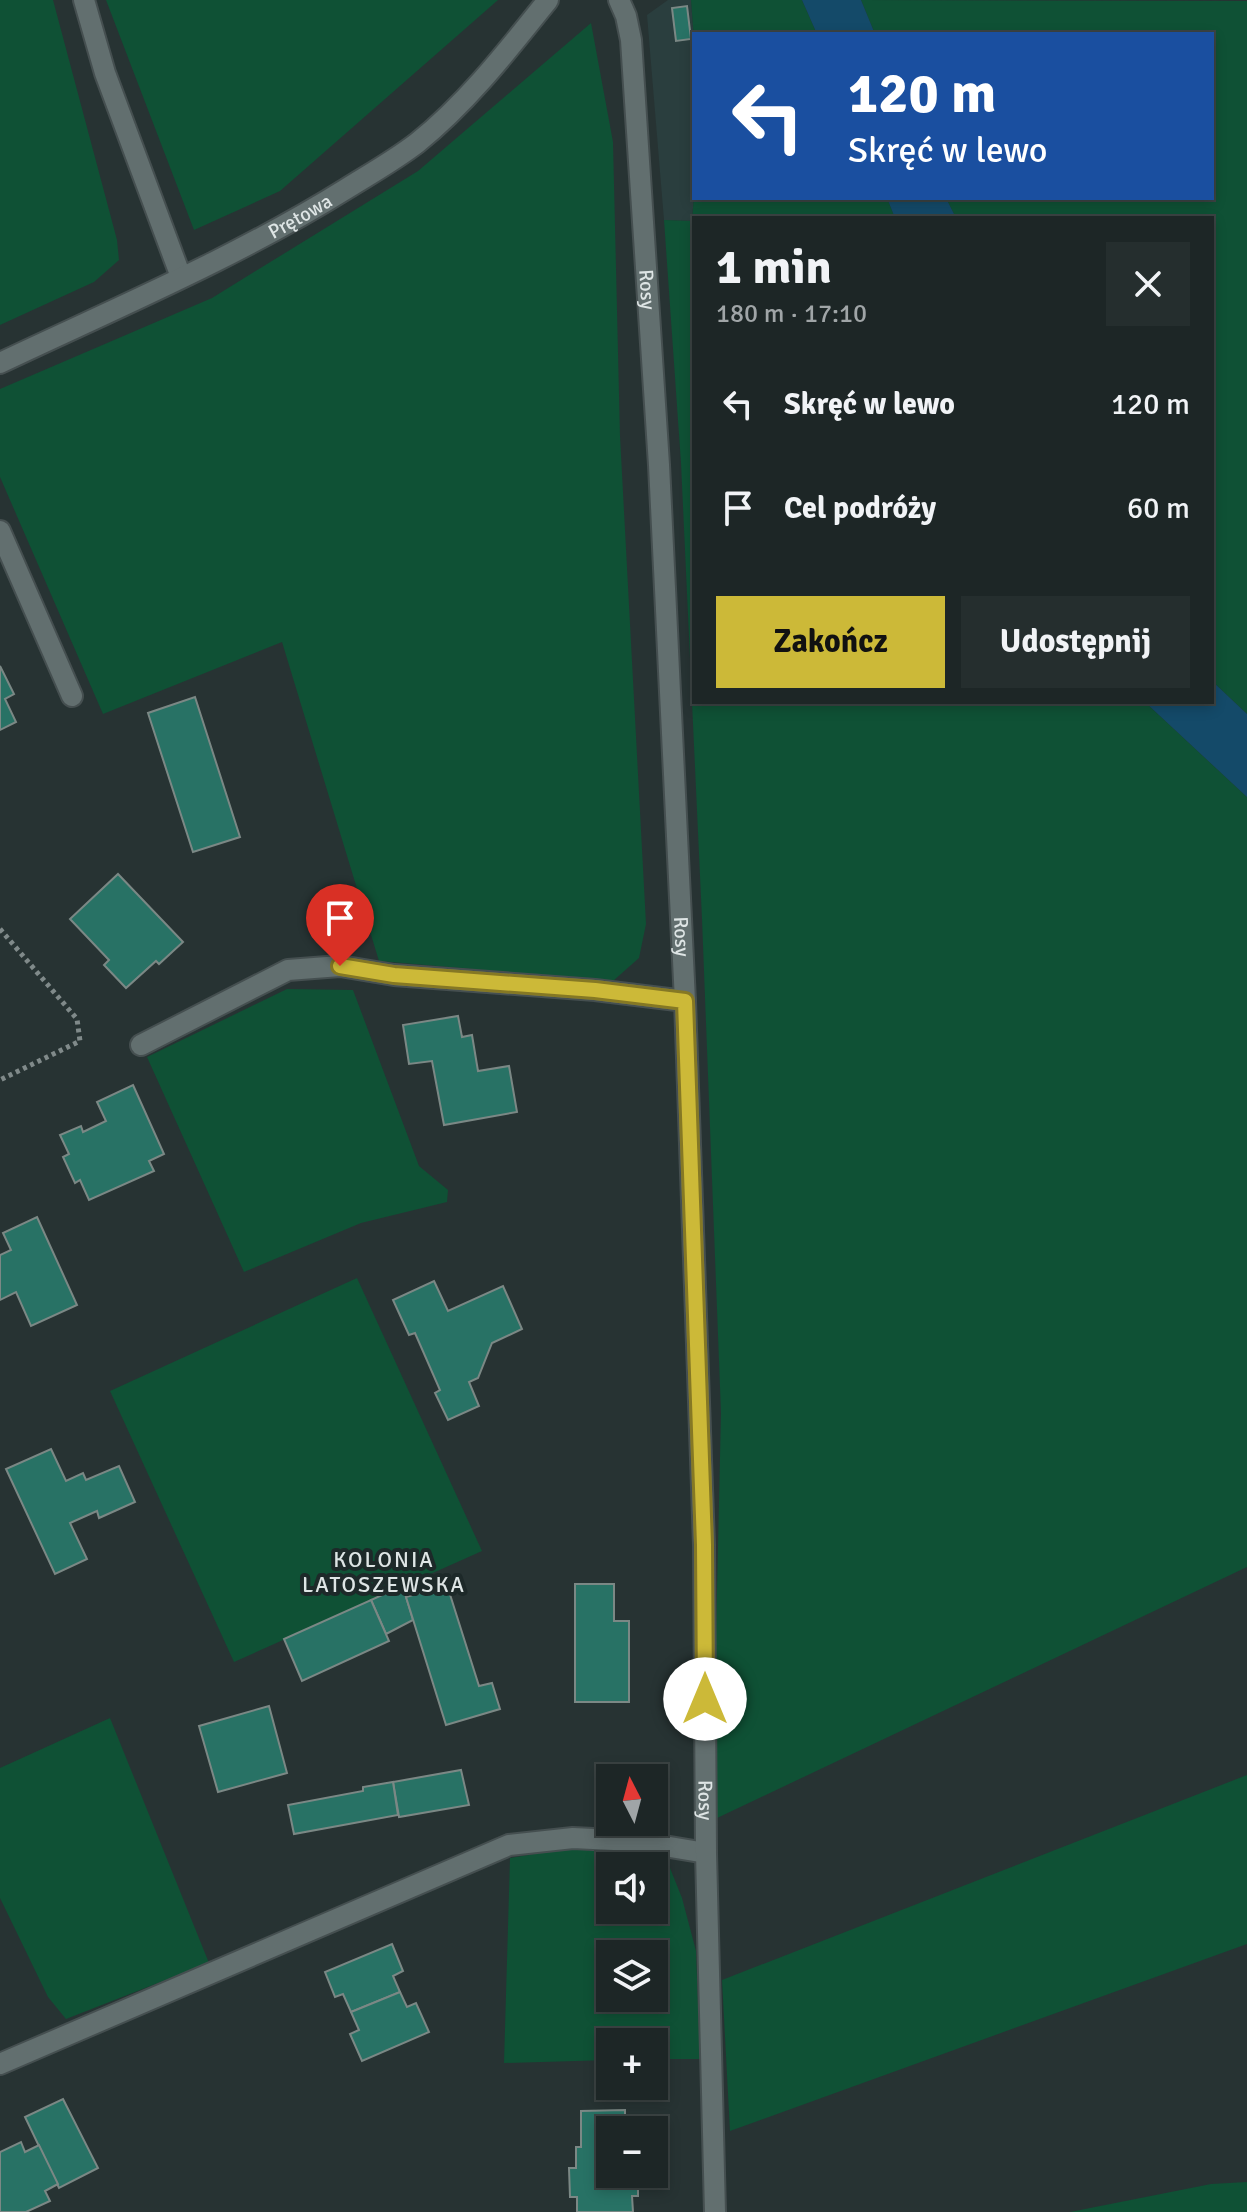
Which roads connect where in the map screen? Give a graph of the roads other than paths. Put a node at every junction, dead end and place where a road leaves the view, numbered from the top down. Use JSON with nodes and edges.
{"nodes":[{"id":1,"x":84,"y":0,"type":"edge"},
{"id":2,"x":548,"y":0,"type":"edge"},
{"id":3,"x":619,"y":0,"type":"edge"},
{"id":4,"x":181,"y":277,"type":"junction"},
{"id":5,"x":0,"y":363,"type":"edge"},
{"id":6,"x":0,"y":531,"type":"edge"},
{"id":7,"x":72,"y":696,"type":"dead end"},
{"id":8,"x":685,"y":1001,"type":"junction"},
{"id":9,"x":141,"y":1045,"type":"dead end"},
{"id":10,"x":706,"y":1853,"type":"junction"},
{"id":11,"x":0,"y":2064,"type":"edge"},
{"id":12,"x":715,"y":2212,"type":"edge"}],
"edges":[{"from":1,"to":4,"type":"street"},
{"from":2,"to":4,"type":"street","name":"Prętowa"},
{"from":3,"to":8,"type":"street","name":"Rosy"},
{"from":4,"to":5,"type":"street","name":"Prętowa"},
{"from":6,"to":7,"type":"street"},
{"from":8,"to":9,"type":"street"},
{"from":8,"to":10,"type":"street","name":"Rosy"},
{"from":10,"to":11,"type":"street"},
{"from":10,"to":12,"type":"street","name":"Rosy"}]}
